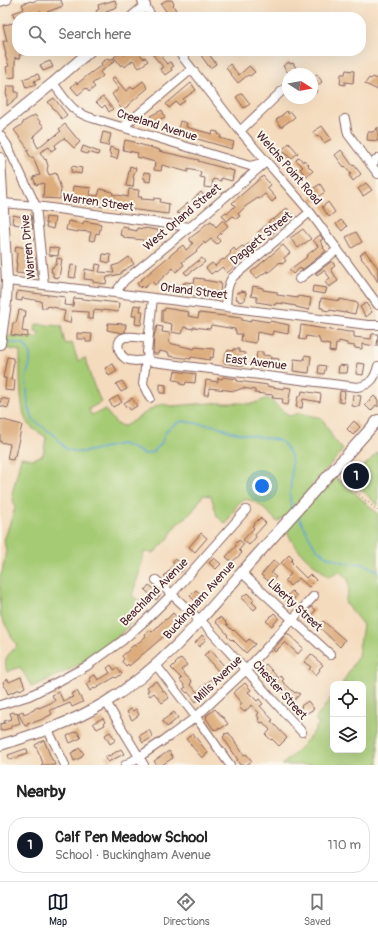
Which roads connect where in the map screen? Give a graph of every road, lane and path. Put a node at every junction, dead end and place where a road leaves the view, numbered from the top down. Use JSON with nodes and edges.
{"nodes":[{"id":1,"x":7,"y":0,"type":"edge"},
{"id":2,"x":0,"y":2,"type":"edge"},
{"id":3,"x":144,"y":3,"type":"edge"},
{"id":4,"x":136,"y":12,"type":"edge"},
{"id":5,"x":149,"y":12,"type":"edge"},
{"id":6,"x":84,"y":56,"type":"edge"},
{"id":7,"x":182,"y":56,"type":"edge"},
{"id":8,"x":192,"y":69,"type":"junction"},
{"id":9,"x":53,"y":83,"type":"junction"},
{"id":10,"x":282,"y":91,"type":"edge"},
{"id":11,"x":345,"y":119,"type":"dead end"},
{"id":12,"x":0,"y":126,"type":"edge"},
{"id":13,"x":123,"y":127,"type":"junction"},
{"id":14,"x":240,"y":131,"type":"junction"},
{"id":15,"x":0,"y":135,"type":"edge"},
{"id":16,"x":0,"y":158,"type":"edge"},
{"id":17,"x":378,"y":158,"type":"edge"},
{"id":18,"x":266,"y":162,"type":"junction"},
{"id":19,"x":371,"y":165,"type":"junction"},
{"id":20,"x":378,"y":174,"type":"edge"},
{"id":21,"x":3,"y":203,"type":"junction"},
{"id":22,"x":36,"y":206,"type":"junction"},
{"id":23,"x":310,"y":212,"type":"junction"},
{"id":24,"x":190,"y":227,"type":"junction"},
{"id":25,"x":337,"y":250,"type":"junction"},
{"id":26,"x":299,"y":279,"type":"dead end"},
{"id":27,"x":8,"y":281,"type":"junction"},
{"id":28,"x":44,"y":285,"type":"junction"},
{"id":29,"x":114,"y":293,"type":"junction"},
{"id":30,"x":153,"y":298,"type":"junction"},
{"id":31,"x":378,"y":305,"type":"edge"},
{"id":32,"x":226,"y":307,"type":"junction"},
{"id":33,"x":378,"y":325,"type":"edge"},
{"id":34,"x":148,"y":339,"type":"junction"},
{"id":35,"x":0,"y":340,"type":"edge"},
{"id":36,"x":147,"y":359,"type":"junction"},
{"id":37,"x":378,"y":366,"type":"edge"},
{"id":38,"x":150,"y":398,"type":"dead end"},
{"id":39,"x":378,"y":420,"type":"edge"},
{"id":40,"x":337,"y":477,"type":"dead end"},
{"id":41,"x":246,"y":510,"type":"dead end"},
{"id":42,"x":378,"y":511,"type":"edge"},
{"id":43,"x":242,"y":573,"type":"junction"},
{"id":44,"x":156,"y":580,"type":"dead end"},
{"id":45,"x":171,"y":594,"type":"junction"},
{"id":46,"x":314,"y":596,"type":"dead end"},
{"id":47,"x":293,"y":619,"type":"junction"},
{"id":48,"x":199,"y":621,"type":"junction"},
{"id":49,"x":331,"y":655,"type":"dead end"},
{"id":50,"x":156,"y":665,"type":"junction"},
{"id":51,"x":246,"y":670,"type":"junction"},
{"id":52,"x":106,"y":702,"type":"junction"},
{"id":53,"x":0,"y":705,"type":"edge"},
{"id":54,"x":196,"y":717,"type":"junction"},
{"id":55,"x":48,"y":730,"type":"junction"},
{"id":56,"x":302,"y":732,"type":"dead end"},
{"id":57,"x":0,"y":745,"type":"edge"},
{"id":58,"x":139,"y":757,"type":"junction"},
{"id":59,"x":65,"y":765,"type":"edge"},
{"id":60,"x":125,"y":765,"type":"edge"},
{"id":61,"x":144,"y":765,"type":"edge"},
{"id":62,"x":230,"y":765,"type":"edge"}],
"edges":[{"from":1,"to":2,"type":"street"},
{"from":3,"to":4,"type":"main road"},
{"from":3,"to":5,"type":"street"},
{"from":6,"to":9,"type":"main road"},
{"from":7,"to":8,"type":"street","name":"Welchs Point Road"},
{"from":8,"to":13,"type":"street"},
{"from":8,"to":14,"type":"street","name":"Welchs Point Road"},
{"from":9,"to":12,"type":"main road"},
{"from":9,"to":13,"type":"street","name":"Creeland Avenue"},
{"from":10,"to":14,"type":"street"},
{"from":11,"to":19,"type":"street"},
{"from":13,"to":18,"type":"street","name":"Creeland Avenue"},
{"from":14,"to":18,"type":"street","name":"Welchs Point Road"},
{"from":15,"to":22,"type":"street"},
{"from":16,"to":21,"type":"main road"},
{"from":17,"to":19,"type":"street"},
{"from":18,"to":23,"type":"street","name":"Welchs Point Road"},
{"from":18,"to":24,"type":"street","name":"West Orland Street"},
{"from":19,"to":20,"type":"street"},
{"from":21,"to":22,"type":"street","name":"Warren Street"},
{"from":21,"to":27,"type":"main road"},
{"from":22,"to":24,"type":"street","name":"Warren Street"},
{"from":22,"to":28,"type":"street","name":"Warren Drive"},
{"from":23,"to":25,"type":"street","name":"Welchs Point Road"},
{"from":23,"to":32,"type":"street","name":"Daggett Street"},
{"from":24,"to":29,"type":"street","name":"West Orland Street"},
{"from":25,"to":26,"type":"street"},
{"from":25,"to":31,"type":"street","name":"Welchs Point Road"},
{"from":27,"to":28,"type":"street","name":"Orland Street"},
{"from":27,"to":35,"type":"main road"},
{"from":28,"to":29,"type":"street","name":"Orland Street"},
{"from":29,"to":30,"type":"street","name":"Orland Street"},
{"from":30,"to":32,"type":"street","name":"Orland Street"},
{"from":30,"to":34,"type":"street"},
{"from":32,"to":33,"type":"street","name":"Orland Street"},
{"from":34,"to":36,"type":"street"},
{"from":34,"to":36,"type":"street","name":"East Avenue"},
{"from":36,"to":37,"type":"street","name":"East Avenue"},
{"from":36,"to":38,"type":"street"},
{"from":39,"to":43,"type":"main road","name":"Buckingham Avenue"},
{"from":40,"to":42,"type":"path"},
{"from":41,"to":45,"type":"street","name":"Beachland Avenue"},
{"from":43,"to":47,"type":"street","name":"Liberty Street"},
{"from":43,"to":48,"type":"main road","name":"Buckingham Avenue"},
{"from":44,"to":45,"type":"street","name":"Chester Street"},
{"from":45,"to":48,"type":"street","name":"Chester Street"},
{"from":45,"to":53,"type":"street","name":"Beachland Avenue"},
{"from":46,"to":47,"type":"street","name":"Mills Avenue"},
{"from":47,"to":49,"type":"street","name":"Liberty Street"},
{"from":47,"to":51,"type":"street","name":"Mills Avenue"},
{"from":48,"to":50,"type":"main road","name":"Buckingham Avenue"},
{"from":48,"to":51,"type":"street","name":"Chester Street"},
{"from":50,"to":52,"type":"main road","name":"Buckingham Avenue"},
{"from":50,"to":54,"type":"street"},
{"from":51,"to":54,"type":"street","name":"Mills Avenue"},
{"from":51,"to":56,"type":"street","name":"Chester Street"},
{"from":52,"to":55,"type":"main road","name":"Buckingham Avenue"},
{"from":52,"to":58,"type":"street"},
{"from":54,"to":58,"type":"street","name":"Mills Avenue"},
{"from":54,"to":62,"type":"street"},
{"from":55,"to":57,"type":"main road","name":"Buckingham Avenue"},
{"from":55,"to":59,"type":"street"},
{"from":58,"to":60,"type":"street","name":"Mills Avenue"},
{"from":58,"to":61,"type":"street"}]}
